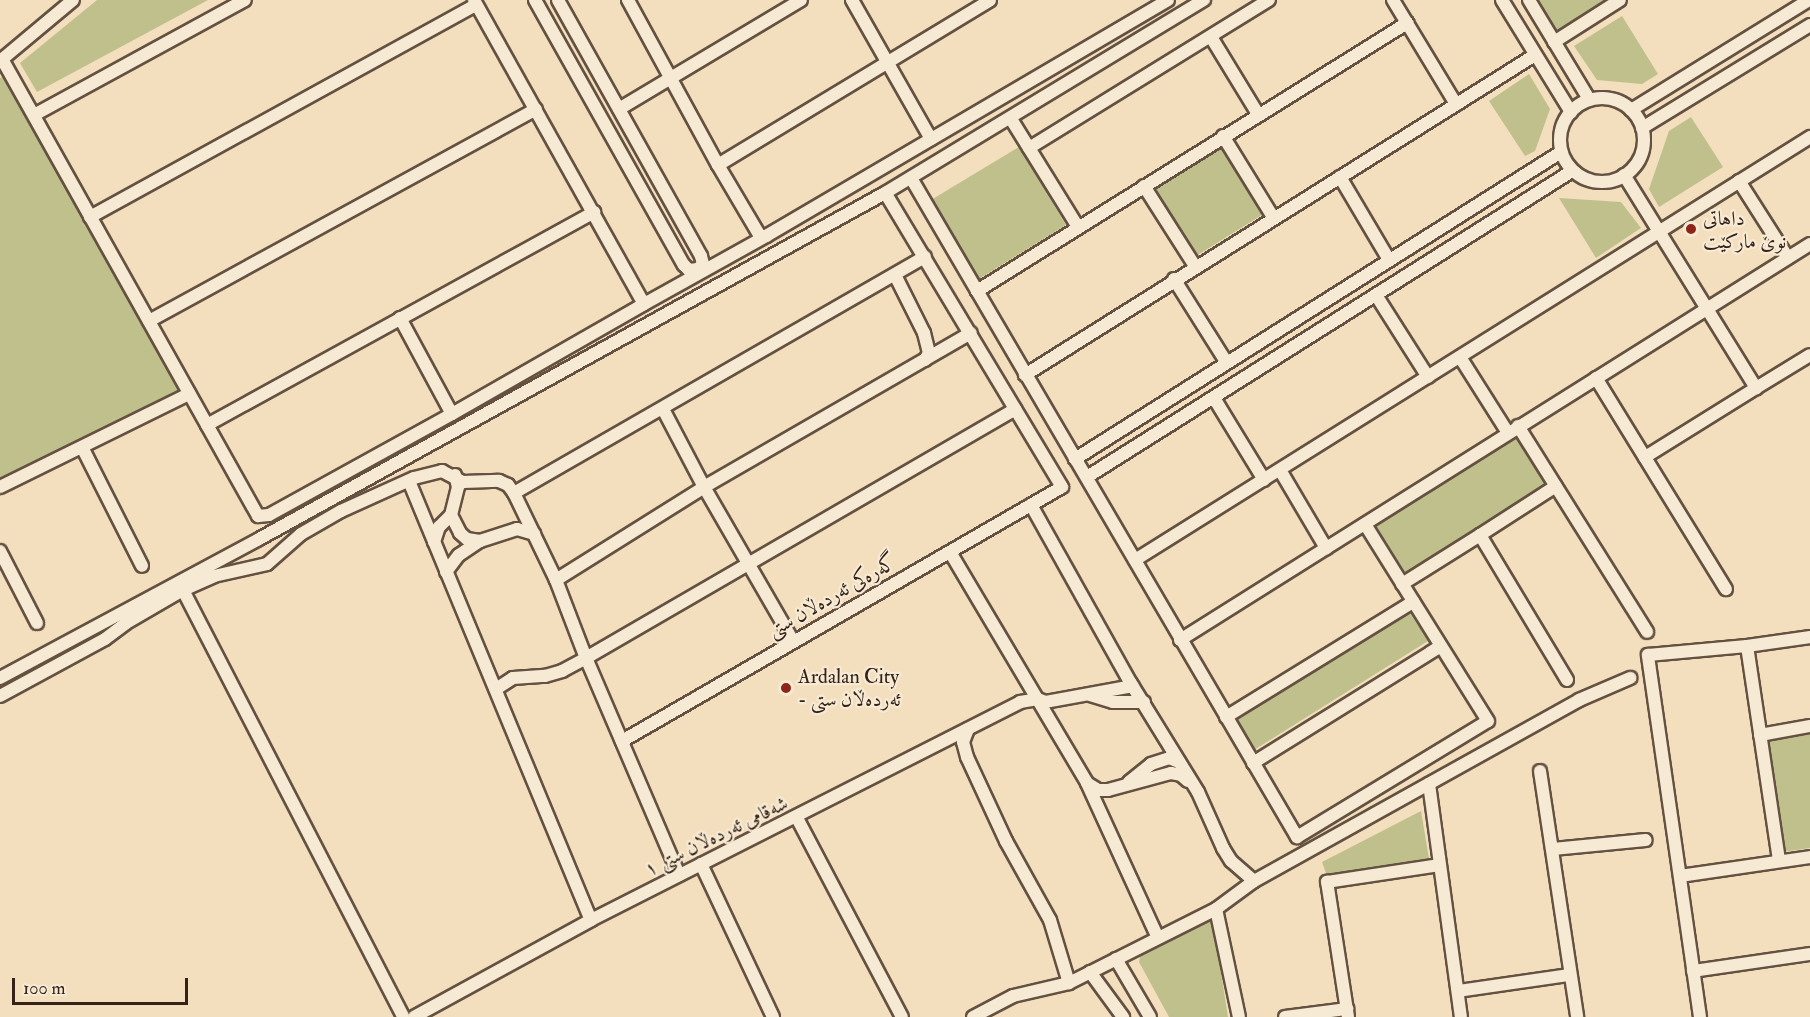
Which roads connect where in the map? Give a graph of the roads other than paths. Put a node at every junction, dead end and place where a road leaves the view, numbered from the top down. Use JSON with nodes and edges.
{"nodes":[{"id":1,"x":73,"y":0,"type":"edge"},
{"id":2,"x":245,"y":0,"type":"edge"},
{"id":3,"x":535,"y":0,"type":"edge"},
{"id":4,"x":558,"y":0,"type":"edge"},
{"id":5,"x":628,"y":0,"type":"edge"},
{"id":6,"x":801,"y":0,"type":"edge"},
{"id":7,"x":852,"y":0,"type":"edge"},
{"id":8,"x":990,"y":0,"type":"edge"},
{"id":9,"x":1168,"y":0,"type":"edge"},
{"id":10,"x":1204,"y":0,"type":"edge"},
{"id":11,"x":1269,"y":0,"type":"edge"},
{"id":12,"x":1393,"y":0,"type":"edge"},
{"id":13,"x":1502,"y":0,"type":"edge"},
{"id":14,"x":1529,"y":0,"type":"edge"},
{"id":15,"x":1620,"y":0,"type":"edge"},
{"id":16,"x":1809,"y":0,"type":"edge"},
{"id":17,"x":475,"y":2,"type":"edge"},
{"id":18,"x":1407,"y":23,"type":"junction"},
{"id":19,"x":1810,"y":24,"type":"edge"},
{"id":20,"x":1211,"y":37,"type":"junction"},
{"id":21,"x":1554,"y":42,"type":"junction"},
{"id":22,"x":1535,"y":55,"type":"junction"},
{"id":23,"x":1,"y":60,"type":"edge"},
{"id":24,"x":886,"y":62,"type":"junction"},
{"id":25,"x":669,"y":78,"type":"junction"},
{"id":26,"x":1589,"y":99,"type":"junction"},
{"id":27,"x":1456,"y":104,"type":"junction"},
{"id":28,"x":536,"y":109,"type":"junction"},
{"id":29,"x":619,"y":109,"type":"junction"},
{"id":30,"x":1631,"y":110,"type":"junction"},
{"id":31,"x":1571,"y":112,"type":"junction"},
{"id":32,"x":1258,"y":114,"type":"junction"},
{"id":33,"x":34,"y":115,"type":"junction"},
{"id":34,"x":1011,"y":119,"type":"junction"},
{"id":35,"x":1642,"y":128,"type":"junction"},
{"id":36,"x":1223,"y":136,"type":"junction"},
{"id":37,"x":1810,"y":137,"type":"edge"},
{"id":38,"x":931,"y":139,"type":"junction"},
{"id":39,"x":1029,"y":148,"type":"junction"},
{"id":40,"x":1561,"y":152,"type":"junction"},
{"id":41,"x":718,"y":165,"type":"junction"},
{"id":42,"x":1572,"y":171,"type":"junction"},
{"id":43,"x":1624,"y":175,"type":"junction"},
{"id":44,"x":1340,"y":177,"type":"junction"},
{"id":45,"x":910,"y":178,"type":"junction"},
{"id":46,"x":1739,"y":181,"type":"junction"},
{"id":47,"x":1144,"y":186,"type":"junction"},
{"id":48,"x":885,"y":193,"type":"junction"},
{"id":49,"x":594,"y":212,"type":"junction"},
{"id":50,"x":90,"y":217,"type":"junction"},
{"id":51,"x":1273,"y":218,"type":"junction"},
{"id":52,"x":1078,"y":227,"type":"junction"},
{"id":53,"x":1660,"y":232,"type":"junction"},
{"id":54,"x":766,"y":236,"type":"junction"},
{"id":55,"x":1810,"y":244,"type":"edge"},
{"id":56,"x":925,"y":257,"type":"junction"},
{"id":57,"x":1788,"y":258,"type":"junction"},
{"id":58,"x":1389,"y":260,"type":"junction"},
{"id":59,"x":1195,"y":266,"type":"junction"},
{"id":60,"x":895,"y":275,"type":"junction"},
{"id":61,"x":1174,"y":279,"type":"junction"},
{"id":62,"x":977,"y":291,"type":"junction"},
{"id":63,"x":1376,"y":295,"type":"junction"},
{"id":64,"x":644,"y":304,"type":"junction"},
{"id":65,"x":1706,"y":309,"type":"junction"},
{"id":66,"x":400,"y":318,"type":"junction"},
{"id":67,"x":148,"y":321,"type":"junction"},
{"id":68,"x":970,"y":333,"type":"junction"},
{"id":69,"x":1810,"y":355,"type":"edge"},
{"id":70,"x":1460,"y":357,"type":"junction"},
{"id":71,"x":924,"y":360,"type":"junction"},
{"id":72,"x":1227,"y":363,"type":"junction"},
{"id":73,"x":1025,"y":375,"type":"junction"},
{"id":74,"x":1428,"y":377,"type":"junction"},
{"id":75,"x":1596,"y":378,"type":"junction"},
{"id":76,"x":1756,"y":388,"type":"junction"},
{"id":77,"x":189,"y":394,"type":"junction"},
{"id":78,"x":1214,"y":398,"type":"junction"},
{"id":79,"x":663,"y":409,"type":"junction"},
{"id":80,"x":1015,"y":409,"type":"junction"},
{"id":81,"x":452,"y":414,"type":"junction"},
{"id":82,"x":207,"y":425,"type":"junction"},
{"id":83,"x":1513,"y":430,"type":"junction"},
{"id":84,"x":82,"y":447,"type":"junction"},
{"id":85,"x":1645,"y":457,"type":"junction"},
{"id":86,"x":1075,"y":459,"type":"junction"},
{"id":87,"x":1280,"y":470,"type":"junction"},
{"id":88,"x":456,"y":475,"type":"junction"},
{"id":89,"x":1087,"y":477,"type":"junction"},
{"id":90,"x":1264,"y":480,"type":"junction"},
{"id":91,"x":409,"y":481,"type":"junction"},
{"id":92,"x":1556,"y":486,"type":"junction"},
{"id":93,"x":0,"y":487,"type":"edge"},
{"id":94,"x":704,"y":488,"type":"junction"},
{"id":95,"x":514,"y":494,"type":"junction"},
{"id":96,"x":1031,"y":505,"type":"junction"},
{"id":97,"x":451,"y":515,"type":"junction"},
{"id":98,"x":1365,"y":524,"type":"junction"},
{"id":99,"x":534,"y":534,"type":"junction"},
{"id":100,"x":1480,"y":536,"type":"junction"},
{"id":101,"x":480,"y":541,"type":"junction"},
{"id":102,"x":434,"y":542,"type":"junction"},
{"id":103,"x":1326,"y":548,"type":"junction"},
{"id":104,"x":0,"y":551,"type":"edge"},
{"id":105,"x":951,"y":552,"type":"junction"},
{"id":106,"x":1135,"y":560,"type":"junction"},
{"id":107,"x":748,"y":565,"type":"junction"},
{"id":108,"x":142,"y":566,"type":"dead end"},
{"id":109,"x":446,"y":572,"type":"junction"},
{"id":110,"x":556,"y":580,"type":"junction"},
{"id":111,"x":1402,"y":584,"type":"junction"},
{"id":112,"x":1726,"y":589,"type":"dead end"},
{"id":113,"x":183,"y":590,"type":"junction"},
{"id":114,"x":1413,"y":602,"type":"junction"},
{"id":115,"x":37,"y":623,"type":"dead end"},
{"id":116,"x":1647,"y":632,"type":"dead end"},
{"id":117,"x":1810,"y":637,"type":"edge"},
{"id":118,"x":1180,"y":640,"type":"junction"},
{"id":119,"x":793,"y":641,"type":"junction"},
{"id":120,"x":1441,"y":646,"type":"junction"},
{"id":121,"x":1747,"y":646,"type":"junction"},
{"id":122,"x":586,"y":658,"type":"junction"},
{"id":123,"x":0,"y":678,"type":"edge"},
{"id":124,"x":1630,"y":678,"type":"dead end"},
{"id":125,"x":1567,"y":680,"type":"dead end"},
{"id":126,"x":1133,"y":686,"type":"junction"},
{"id":127,"x":496,"y":688,"type":"junction"},
{"id":128,"x":1086,"y":694,"type":"junction"},
{"id":129,"x":0,"y":696,"type":"edge"},
{"id":130,"x":1038,"y":699,"type":"junction"},
{"id":131,"x":1144,"y":702,"type":"junction"},
{"id":132,"x":1226,"y":717,"type":"junction"},
{"id":133,"x":1810,"y":726,"type":"edge"},
{"id":134,"x":968,"y":729,"type":"junction"},
{"id":135,"x":1760,"y":735,"type":"junction"},
{"id":136,"x":622,"y":741,"type":"junction"},
{"id":137,"x":1179,"y":762,"type":"junction"},
{"id":138,"x":1253,"y":763,"type":"junction"},
{"id":139,"x":1540,"y":771,"type":"dead end"},
{"id":140,"x":1129,"y":782,"type":"junction"},
{"id":141,"x":1087,"y":783,"type":"junction"},
{"id":142,"x":1429,"y":784,"type":"junction"},
{"id":143,"x":1193,"y":786,"type":"junction"},
{"id":144,"x":797,"y":818,"type":"junction"},
{"id":145,"x":1646,"y":840,"type":"dead end"},
{"id":146,"x":1553,"y":849,"type":"junction"},
{"id":147,"x":1810,"y":857,"type":"edge"},
{"id":148,"x":1779,"y":861,"type":"junction"},
{"id":149,"x":701,"y":864,"type":"junction"},
{"id":150,"x":1439,"y":865,"type":"junction"},
{"id":151,"x":679,"y":875,"type":"junction"},
{"id":152,"x":1680,"y":876,"type":"junction"},
{"id":153,"x":1254,"y":881,"type":"junction"},
{"id":154,"x":1216,"y":909,"type":"junction"},
{"id":155,"x":591,"y":920,"type":"junction"},
{"id":156,"x":1158,"y":938,"type":"junction"},
{"id":157,"x":1810,"y":954,"type":"edge"},
{"id":158,"x":1116,"y":959,"type":"junction"},
{"id":159,"x":1693,"y":971,"type":"junction"},
{"id":160,"x":1090,"y":972,"type":"junction"},
{"id":161,"x":1569,"y":975,"type":"junction"},
{"id":162,"x":1069,"y":983,"type":"junction"},
{"id":163,"x":1458,"y":991,"type":"junction"},
{"id":164,"x":1348,"y":1013,"type":"edge"},
{"id":165,"x":404,"y":1017,"type":"edge"},
{"id":166,"x":414,"y":1017,"type":"edge"},
{"id":167,"x":773,"y":1017,"type":"edge"},
{"id":168,"x":902,"y":1017,"type":"edge"},
{"id":169,"x":973,"y":1017,"type":"edge"},
{"id":170,"x":1123,"y":1017,"type":"edge"},
{"id":171,"x":1150,"y":1017,"type":"edge"},
{"id":172,"x":1239,"y":1017,"type":"edge"},
{"id":173,"x":1285,"y":1017,"type":"edge"},
{"id":174,"x":1461,"y":1017,"type":"edge"},
{"id":175,"x":1577,"y":1017,"type":"edge"},
{"id":176,"x":1700,"y":1017,"type":"edge"}],
"edges":[{"from":1,"to":23,"type":"street"},
{"from":2,"to":33,"type":"street"},
{"from":3,"to":29,"type":"street"},
{"from":4,"to":29,"type":"street"},
{"from":5,"to":25,"type":"street"},
{"from":6,"to":25,"type":"street"},
{"from":7,"to":24,"type":"street"},
{"from":8,"to":24,"type":"street"},
{"from":9,"to":38,"type":"street"},
{"from":10,"to":34,"type":"street"},
{"from":11,"to":20,"type":"street"},
{"from":12,"to":18,"type":"street"},
{"from":13,"to":22,"type":"street"},
{"from":14,"to":21,"type":"street"},
{"from":15,"to":21,"type":"street"},
{"from":16,"to":30,"type":"street"},
{"from":17,"to":28,"type":"street"},
{"from":17,"to":50,"type":"street"},
{"from":18,"to":27,"type":"street"},
{"from":18,"to":32,"type":"street"},
{"from":19,"to":35,"type":"street"},
{"from":20,"to":32,"type":"street"},
{"from":20,"to":39,"type":"street"},
{"from":21,"to":26,"type":"street"},
{"from":22,"to":27,"type":"street"},
{"from":22,"to":31,"type":"street"},
{"from":23,"to":33,"type":"street"},
{"from":24,"to":38,"type":"street"},
{"from":24,"to":41,"type":"street"},
{"from":25,"to":29,"type":"street"},
{"from":25,"to":41,"type":"street"},
{"from":26,"to":30,"type":"street"},
{"from":26,"to":31,"type":"street"},
{"from":27,"to":44,"type":"street"},
{"from":28,"to":49,"type":"street"},
{"from":28,"to":67,"type":"street"},
{"from":30,"to":35,"type":"street"},
{"from":31,"to":40,"type":"street"},
{"from":32,"to":36,"type":"street"},
{"from":33,"to":50,"type":"street"},
{"from":34,"to":39,"type":"street"},
{"from":34,"to":45,"type":"street"},
{"from":35,"to":43,"type":"street"},
{"from":36,"to":47,"type":"street"},
{"from":36,"to":51,"type":"street"},
{"from":37,"to":46,"type":"street"},
{"from":38,"to":54,"type":"street"},
{"from":39,"to":52,"type":"street"},
{"from":40,"to":42,"type":"street"},
{"from":40,"to":58,"type":"street"},
{"from":41,"to":54,"type":"street"},
{"from":42,"to":43,"type":"street"},
{"from":42,"to":63,"type":"street"},
{"from":43,"to":53,"type":"street"},
{"from":44,"to":51,"type":"street"},
{"from":44,"to":58,"type":"street"},
{"from":45,"to":48,"type":"street"},
{"from":45,"to":62,"type":"street"},
{"from":46,"to":53,"type":"street"},
{"from":46,"to":57,"type":"street"},
{"from":47,"to":52,"type":"street"},
{"from":47,"to":59,"type":"street"},
{"from":48,"to":56,"type":"street"},
{"from":48,"to":123,"type":"street"},
{"from":49,"to":64,"type":"street"},
{"from":49,"to":66,"type":"street"},
{"from":50,"to":67,"type":"street"},
{"from":51,"to":59,"type":"street"},
{"from":52,"to":62,"type":"street"},
{"from":53,"to":65,"type":"street"},
{"from":53,"to":70,"type":"street"},
{"from":54,"to":64,"type":"street"},
{"from":55,"to":57,"type":"street"},
{"from":56,"to":60,"type":"street"},
{"from":56,"to":68,"type":"street"},
{"from":57,"to":65,"type":"street"},
{"from":58,"to":72,"type":"street"},
{"from":59,"to":61,"type":"street"},
{"from":60,"to":71,"type":"street"},
{"from":60,"to":79,"type":"street"},
{"from":61,"to":72,"type":"street"},
{"from":61,"to":73,"type":"street"},
{"from":62,"to":73,"type":"street"},
{"from":63,"to":74,"type":"street"},
{"from":63,"to":78,"type":"street"},
{"from":64,"to":81,"type":"street"},
{"from":65,"to":75,"type":"street"},
{"from":65,"to":76,"type":"street"},
{"from":66,"to":81,"type":"street"},
{"from":66,"to":82,"type":"street"},
{"from":67,"to":77,"type":"street"},
{"from":68,"to":71,"type":"street"},
{"from":68,"to":80,"type":"street"},
{"from":69,"to":76,"type":"street"},
{"from":70,"to":74,"type":"street"},
{"from":70,"to":83,"type":"street"},
{"from":71,"to":94,"type":"street"},
{"from":72,"to":86,"type":"street"},
{"from":73,"to":86,"type":"street"},
{"from":74,"to":87,"type":"street"},
{"from":75,"to":83,"type":"street"},
{"from":75,"to":85,"type":"street"},
{"from":76,"to":85,"type":"street"},
{"from":77,"to":82,"type":"street"},
{"from":77,"to":84,"type":"street"},
{"from":78,"to":89,"type":"street"},
{"from":78,"to":90,"type":"street"},
{"from":79,"to":94,"type":"street"},
{"from":79,"to":95,"type":"street"},
{"from":80,"to":96,"type":"street","name":"گەرەکی ئەردەڵان ستی"},
{"from":80,"to":107,"type":"street"},
{"from":81,"to":82,"type":"street"},
{"from":83,"to":92,"type":"street"},
{"from":83,"to":98,"type":"street"},
{"from":84,"to":93,"type":"street"},
{"from":84,"to":108,"type":"street"},
{"from":85,"to":112,"type":"street"},
{"from":86,"to":89,"type":"street"},
{"from":87,"to":90,"type":"street"},
{"from":87,"to":103,"type":"street"},
{"from":88,"to":91,"type":"street"},
{"from":88,"to":95,"type":"street"},
{"from":88,"to":97,"type":"street"},
{"from":89,"to":106,"type":"street"},
{"from":90,"to":106,"type":"street"},
{"from":91,"to":102,"type":"street"},
{"from":91,"to":113,"type":"street"},
{"from":92,"to":100,"type":"street"},
{"from":92,"to":116,"type":"street"},
{"from":94,"to":107,"type":"street"},
{"from":94,"to":110,"type":"street"},
{"from":95,"to":99,"type":"street"},
{"from":96,"to":105,"type":"street","name":"گەرەکی ئەردەڵان ستی"},
{"from":96,"to":126,"type":"street"},
{"from":97,"to":101,"type":"street"},
{"from":97,"to":102,"type":"street"},
{"from":98,"to":103,"type":"street"},
{"from":98,"to":111,"type":"street"},
{"from":99,"to":101,"type":"street"},
{"from":99,"to":110,"type":"street"},
{"from":100,"to":111,"type":"street"},
{"from":100,"to":125,"type":"street"},
{"from":101,"to":109,"type":"street"},
{"from":102,"to":109,"type":"street"},
{"from":103,"to":118,"type":"street"},
{"from":104,"to":115,"type":"street"},
{"from":105,"to":119,"type":"street","name":"گەرەکی ئەردەڵان ستی"},
{"from":105,"to":130,"type":"street"},
{"from":106,"to":118,"type":"street"},
{"from":107,"to":119,"type":"street"},
{"from":107,"to":122,"type":"street"},
{"from":109,"to":127,"type":"street"},
{"from":110,"to":122,"type":"street"},
{"from":111,"to":114,"type":"street"},
{"from":113,"to":129,"type":"street"},
{"from":113,"to":165,"type":"street"},
{"from":114,"to":120,"type":"street"},
{"from":114,"to":132,"type":"street"},
{"from":117,"to":121,"type":"street"},
{"from":118,"to":132,"type":"street"},
{"from":119,"to":136,"type":"street","name":"گەرەکی ئەردەڵان ستی"},
{"from":120,"to":138,"type":"street"},
{"from":120,"to":138,"type":"street"},
{"from":121,"to":135,"type":"street"},
{"from":121,"to":152,"type":"street"},
{"from":122,"to":127,"type":"street"},
{"from":122,"to":136,"type":"street"},
{"from":124,"to":142,"type":"street"},
{"from":126,"to":128,"type":"street","name":"شەقامی ئەردەڵان ستی ١"},
{"from":126,"to":131,"type":"street"},
{"from":127,"to":155,"type":"street"},
{"from":128,"to":130,"type":"street","name":"شەقامی ئەردەڵان ستی ١"},
{"from":128,"to":131,"type":"street"},
{"from":130,"to":134,"type":"street","name":"شەقامی ئەردەڵان ستی ١"},
{"from":130,"to":141,"type":"street"},
{"from":131,"to":137,"type":"street"},
{"from":132,"to":138,"type":"street"},
{"from":133,"to":135,"type":"street"},
{"from":134,"to":144,"type":"street","name":"شەقامی ئەردەڵان ستی ١"},
{"from":134,"to":162,"type":"street"},
{"from":135,"to":148,"type":"street"},
{"from":136,"to":151,"type":"street"},
{"from":137,"to":140,"type":"street"},
{"from":137,"to":143,"type":"street"},
{"from":139,"to":146,"type":"street"},
{"from":140,"to":141,"type":"street"},
{"from":140,"to":143,"type":"street"},
{"from":141,"to":156,"type":"street"},
{"from":142,"to":150,"type":"street"},
{"from":142,"to":153,"type":"street"},
{"from":143,"to":153,"type":"street"},
{"from":144,"to":149,"type":"street","name":"شەقامی ئەردەڵان ستی ١"},
{"from":144,"to":168,"type":"street"},
{"from":145,"to":146,"type":"street"},
{"from":146,"to":161,"type":"street"},
{"from":147,"to":148,"type":"street"},
{"from":148,"to":152,"type":"street"},
{"from":149,"to":151,"type":"street","name":"شەقامی ئەردەڵان ستی ١"},
{"from":149,"to":167,"type":"street"},
{"from":150,"to":163,"type":"street"},
{"from":150,"to":164,"type":"street"},
{"from":151,"to":155,"type":"street","name":"شەقامی ئەردەڵان ستی ١"},
{"from":152,"to":159,"type":"street"},
{"from":153,"to":154,"type":"street"},
{"from":154,"to":156,"type":"street"},
{"from":154,"to":172,"type":"street"},
{"from":155,"to":166,"type":"street","name":"شەقامی ئەردەڵان ستی ١"},
{"from":156,"to":158,"type":"street"},
{"from":157,"to":159,"type":"street"},
{"from":158,"to":160,"type":"street"},
{"from":158,"to":171,"type":"street"},
{"from":159,"to":176,"type":"street"},
{"from":160,"to":162,"type":"street"},
{"from":160,"to":170,"type":"street"},
{"from":161,"to":163,"type":"street"},
{"from":161,"to":175,"type":"street"},
{"from":162,"to":169,"type":"street"},
{"from":163,"to":174,"type":"street"},
{"from":164,"to":173,"type":"street"}]}
